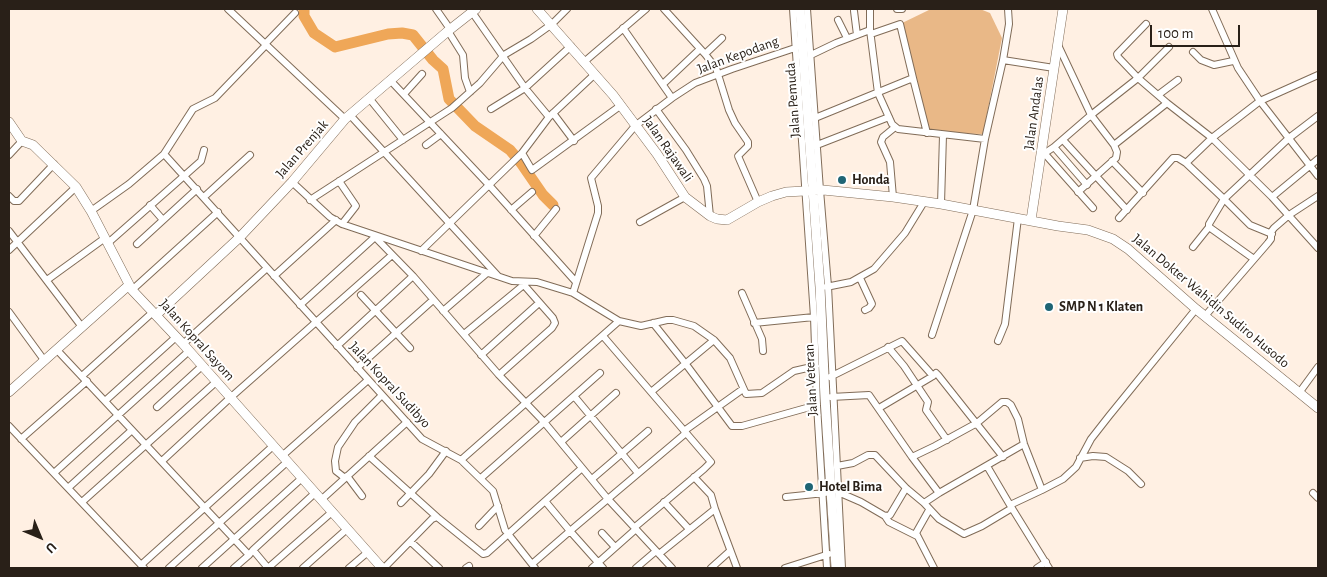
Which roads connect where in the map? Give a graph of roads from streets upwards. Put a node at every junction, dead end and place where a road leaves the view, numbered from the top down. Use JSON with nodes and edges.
{"nodes":[{"id":1,"x":228,"y":9,"type":"edge"},
{"id":2,"x":436,"y":9,"type":"edge"},
{"id":3,"x":537,"y":9,"type":"edge"},
{"id":4,"x":566,"y":9,"type":"edge"},
{"id":5,"x":646,"y":9,"type":"edge"},
{"id":6,"x":664,"y":9,"type":"edge"},
{"id":7,"x":792,"y":9,"type":"edge"},
{"id":8,"x":800,"y":9,"type":"edge"},
{"id":9,"x":807,"y":9,"type":"edge"},
{"id":10,"x":870,"y":9,"type":"edge"},
{"id":11,"x":897,"y":9,"type":"edge"},
{"id":12,"x":902,"y":9,"type":"edge"},
{"id":13,"x":1008,"y":9,"type":"edge"},
{"id":14,"x":1212,"y":9,"type":"edge"},
{"id":15,"x":474,"y":10,"type":"edge"},
{"id":16,"x":854,"y":11,"type":"dead end"},
{"id":17,"x":1063,"y":11,"type":"edge"},
{"id":18,"x":294,"y":13,"type":"dead end"},
{"id":19,"x":838,"y":20,"type":"dead end"},
{"id":20,"x":552,"y":24,"type":"junction"},
{"id":21,"x":1146,"y":24,"type":"dead end"},
{"id":22,"x":624,"y":28,"type":"junction"},
{"id":23,"x":449,"y":30,"type":"junction"},
{"id":24,"x":870,"y":32,"type":"junction"},
{"id":25,"x":857,"y":35,"type":"junction"},
{"id":26,"x":722,"y":38,"type":"dead end"},
{"id":27,"x":847,"y":38,"type":"junction"},
{"id":28,"x":265,"y":45,"type":"junction"},
{"id":29,"x":1058,"y":45,"type":"junction"},
{"id":30,"x":571,"y":46,"type":"junction"},
{"id":31,"x":799,"y":47,"type":"junction"},
{"id":32,"x":1169,"y":47,"type":"dead end"},
{"id":33,"x":703,"y":51,"type":"junction"},
{"id":34,"x":1193,"y":52,"type":"dead end"},
{"id":35,"x":504,"y":55,"type":"junction"},
{"id":36,"x":811,"y":55,"type":"junction"},
{"id":37,"x":1233,"y":59,"type":"junction"},
{"id":38,"x":1003,"y":60,"type":"junction"},
{"id":39,"x":584,"y":62,"type":"junction"},
{"id":40,"x":1054,"y":68,"type":"junction"},
{"id":41,"x":422,"y":74,"type":"dead end"},
{"id":42,"x":595,"y":74,"type":"junction"},
{"id":43,"x":719,"y":74,"type":"junction"},
{"id":44,"x":1318,"y":75,"type":"edge"},
{"id":45,"x":913,"y":78,"type":"junction"},
{"id":46,"x":1138,"y":78,"type":"junction"},
{"id":47,"x":390,"y":80,"type":"junction"},
{"id":48,"x":1178,"y":80,"type":"dead end"},
{"id":49,"x":662,"y":84,"type":"junction"},
{"id":50,"x":526,"y":88,"type":"junction"},
{"id":51,"x":470,"y":92,"type":"junction"},
{"id":52,"x":878,"y":93,"type":"junction"},
{"id":53,"x":404,"y":94,"type":"junction"},
{"id":54,"x":1158,"y":95,"type":"junction"},
{"id":55,"x":369,"y":98,"type":"junction"},
{"id":56,"x":672,"y":98,"type":"junction"},
{"id":57,"x":1260,"y":101,"type":"junction"},
{"id":58,"x":1166,"y":103,"type":"junction"},
{"id":59,"x":620,"y":106,"type":"junction"},
{"id":60,"x":491,"y":108,"type":"dead end"},
{"id":61,"x":656,"y":109,"type":"junction"},
{"id":62,"x":551,"y":115,"type":"junction"},
{"id":63,"x":1091,"y":115,"type":"junction"},
{"id":64,"x":1318,"y":116,"type":"edge"},
{"id":65,"x":348,"y":117,"type":"junction"},
{"id":66,"x":889,"y":117,"type":"junction"},
{"id":67,"x":815,"y":118,"type":"junction"},
{"id":68,"x":9,"y":122,"type":"edge"},
{"id":69,"x":430,"y":122,"type":"junction"},
{"id":70,"x":635,"y":126,"type":"junction"},
{"id":71,"x":894,"y":128,"type":"junction"},
{"id":72,"x":927,"y":133,"type":"junction"},
{"id":73,"x":441,"y":134,"type":"junction"},
{"id":74,"x":943,"y":136,"type":"junction"},
{"id":75,"x":1212,"y":138,"type":"junction"},
{"id":76,"x":1289,"y":138,"type":"junction"},
{"id":77,"x":986,"y":139,"type":"junction"},
{"id":78,"x":403,"y":140,"type":"junction"},
{"id":79,"x":1063,"y":140,"type":"junction"},
{"id":80,"x":22,"y":141,"type":"junction"},
{"id":81,"x":574,"y":141,"type":"junction"},
{"id":82,"x":817,"y":144,"type":"junction"},
{"id":83,"x":426,"y":145,"type":"dead end"},
{"id":84,"x":1114,"y":145,"type":"junction"},
{"id":85,"x":1054,"y":147,"type":"junction"},
{"id":86,"x":204,"y":150,"type":"dead end"},
{"id":87,"x":383,"y":152,"type":"junction"},
{"id":88,"x":164,"y":154,"type":"junction"},
{"id":89,"x":9,"y":155,"type":"edge"},
{"id":90,"x":250,"y":155,"type":"dead end"},
{"id":91,"x":1043,"y":155,"type":"junction"},
{"id":92,"x":520,"y":156,"type":"junction"},
{"id":93,"x":1318,"y":159,"type":"edge"},
{"id":94,"x":1112,"y":161,"type":"junction"},
{"id":95,"x":1186,"y":162,"type":"junction"},
{"id":96,"x":54,"y":164,"type":"junction"},
{"id":97,"x":1310,"y":165,"type":"junction"},
{"id":98,"x":183,"y":175,"type":"junction"},
{"id":99,"x":1249,"y":175,"type":"junction"},
{"id":100,"x":1097,"y":176,"type":"junction"},
{"id":101,"x":1318,"y":176,"type":"edge"},
{"id":102,"x":339,"y":181,"type":"junction"},
{"id":103,"x":292,"y":182,"type":"junction"},
{"id":104,"x":1087,"y":184,"type":"junction"},
{"id":105,"x":489,"y":185,"type":"junction"},
{"id":106,"x":76,"y":187,"type":"junction"},
{"id":107,"x":197,"y":189,"type":"junction"},
{"id":108,"x":812,"y":190,"type":"junction"},
{"id":109,"x":532,"y":192,"type":"dead end"},
{"id":110,"x":1078,"y":192,"type":"junction"},
{"id":111,"x":1143,"y":193,"type":"junction"},
{"id":112,"x":9,"y":196,"type":"edge"},
{"id":113,"x":1318,"y":196,"type":"edge"},
{"id":114,"x":204,"y":197,"type":"junction"},
{"id":115,"x":685,"y":197,"type":"junction"},
{"id":116,"x":894,"y":197,"type":"junction"},
{"id":117,"x":1272,"y":197,"type":"junction"},
{"id":118,"x":1224,"y":199,"type":"junction"},
{"id":119,"x":310,"y":200,"type":"junction"},
{"id":120,"x":758,"y":202,"type":"junction"},
{"id":121,"x":924,"y":202,"type":"junction"},
{"id":122,"x":941,"y":204,"type":"junction"},
{"id":123,"x":150,"y":205,"type":"junction"},
{"id":124,"x":1093,"y":208,"type":"dead end"},
{"id":125,"x":511,"y":210,"type":"junction"},
{"id":126,"x":556,"y":210,"type":"dead end"},
{"id":127,"x":973,"y":210,"type":"junction"},
{"id":128,"x":1127,"y":210,"type":"junction"},
{"id":129,"x":91,"y":212,"type":"junction"},
{"id":130,"x":218,"y":212,"type":"junction"},
{"id":131,"x":1289,"y":215,"type":"junction"},
{"id":132,"x":710,"y":216,"type":"junction"},
{"id":133,"x":1018,"y":218,"type":"junction"},
{"id":134,"x":1119,"y":218,"type":"dead end"},
{"id":135,"x":163,"y":220,"type":"junction"},
{"id":136,"x":1031,"y":220,"type":"junction"},
{"id":137,"x":339,"y":222,"type":"junction"},
{"id":138,"x":640,"y":222,"type":"dead end"},
{"id":139,"x":449,"y":223,"type":"junction"},
{"id":140,"x":1209,"y":227,"type":"junction"},
{"id":141,"x":9,"y":231,"type":"edge"},
{"id":142,"x":1272,"y":234,"type":"junction"},
{"id":143,"x":374,"y":236,"type":"junction"},
{"id":144,"x":534,"y":236,"type":"junction"},
{"id":145,"x":240,"y":237,"type":"junction"},
{"id":146,"x":107,"y":241,"type":"junction"},
{"id":147,"x":19,"y":242,"type":"junction"},
{"id":148,"x":137,"y":244,"type":"dead end"},
{"id":149,"x":1193,"y":247,"type":"dead end"},
{"id":150,"x":1318,"y":248,"type":"edge"},
{"id":151,"x":9,"y":250,"type":"edge"},
{"id":152,"x":421,"y":251,"type":"junction"},
{"id":153,"x":392,"y":255,"type":"junction"},
{"id":154,"x":1254,"y":259,"type":"junction"},
{"id":155,"x":267,"y":268,"type":"junction"},
{"id":156,"x":487,"y":273,"type":"junction"},
{"id":157,"x":274,"y":276,"type":"junction"},
{"id":158,"x":413,"y":276,"type":"junction"},
{"id":159,"x":498,"y":276,"type":"junction"},
{"id":160,"x":860,"y":278,"type":"junction"},
{"id":161,"x":47,"y":280,"type":"junction"},
{"id":162,"x":576,"y":282,"type":"junction"},
{"id":163,"x":525,"y":283,"type":"junction"},
{"id":164,"x":131,"y":287,"type":"junction"},
{"id":165,"x":824,"y":287,"type":"junction"},
{"id":166,"x":573,"y":293,"type":"junction"},
{"id":167,"x":742,"y":293,"type":"dead end"},
{"id":168,"x":361,"y":295,"type":"dead end"},
{"id":169,"x":433,"y":300,"type":"junction"},
{"id":170,"x":539,"y":303,"type":"junction"},
{"id":171,"x":300,"y":305,"type":"junction"},
{"id":172,"x":1196,"y":309,"type":"junction"},
{"id":173,"x":865,"y":310,"type":"dead end"},
{"id":174,"x":376,"y":311,"type":"junction"},
{"id":175,"x":9,"y":312,"type":"edge"},
{"id":176,"x":443,"y":312,"type":"junction"},
{"id":177,"x":155,"y":314,"type":"junction"},
{"id":178,"x":1205,"y":316,"type":"junction"},
{"id":179,"x":814,"y":318,"type":"junction"},
{"id":180,"x":619,"y":321,"type":"junction"},
{"id":181,"x":316,"y":323,"type":"junction"},
{"id":182,"x":653,"y":323,"type":"junction"},
{"id":183,"x":754,"y":323,"type":"junction"},
{"id":184,"x":82,"y":327,"type":"junction"},
{"id":185,"x":396,"y":332,"type":"junction"},
{"id":186,"x":464,"y":334,"type":"junction"},
{"id":187,"x":932,"y":335,"type":"dead end"},
{"id":188,"x":603,"y":336,"type":"junction"},
{"id":189,"x":824,"y":337,"type":"junction"},
{"id":190,"x":180,"y":340,"type":"junction"},
{"id":191,"x":714,"y":340,"type":"junction"},
{"id":192,"x":998,"y":341,"type":"dead end"},
{"id":193,"x":337,"y":346,"type":"junction"},
{"id":194,"x":888,"y":347,"type":"junction"},
{"id":195,"x":410,"y":348,"type":"dead end"},
{"id":196,"x":57,"y":350,"type":"junction"},
{"id":197,"x":189,"y":351,"type":"junction"},
{"id":198,"x":763,"y":351,"type":"dead end"},
{"id":199,"x":482,"y":355,"type":"junction"},
{"id":200,"x":44,"y":360,"type":"junction"},
{"id":201,"x":685,"y":363,"type":"junction"},
{"id":202,"x":202,"y":366,"type":"junction"},
{"id":203,"x":816,"y":366,"type":"junction"},
{"id":204,"x":357,"y":368,"type":"junction"},
{"id":205,"x":1318,"y":368,"type":"edge"},
{"id":206,"x":600,"y":373,"type":"dead end"},
{"id":207,"x":499,"y":375,"type":"junction"},
{"id":208,"x":82,"y":376,"type":"junction"},
{"id":209,"x":933,"y":376,"type":"junction"},
{"id":210,"x":828,"y":377,"type":"junction"},
{"id":211,"x":368,"y":380,"type":"junction"},
{"id":212,"x":87,"y":381,"type":"junction"},
{"id":213,"x":216,"y":382,"type":"junction"},
{"id":214,"x":917,"y":386,"type":"junction"},
{"id":215,"x":743,"y":389,"type":"junction"},
{"id":216,"x":9,"y":392,"type":"edge"},
{"id":217,"x":651,"y":392,"type":"junction"},
{"id":218,"x":616,"y":393,"type":"dead end"},
{"id":219,"x":1299,"y":393,"type":"junction"},
{"id":220,"x":382,"y":395,"type":"junction"},
{"id":221,"x":574,"y":396,"type":"junction"},
{"id":222,"x":230,"y":398,"type":"junction"},
{"id":223,"x":829,"y":398,"type":"junction"},
{"id":224,"x":105,"y":401,"type":"junction"},
{"id":225,"x":526,"y":404,"type":"junction"},
{"id":226,"x":817,"y":405,"type":"junction"},
{"id":227,"x":157,"y":407,"type":"dead end"},
{"id":228,"x":716,"y":407,"type":"junction"},
{"id":229,"x":878,"y":408,"type":"junction"},
{"id":230,"x":1318,"y":408,"type":"edge"},
{"id":231,"x":118,"y":415,"type":"junction"},
{"id":232,"x":591,"y":415,"type":"junction"},
{"id":233,"x":407,"y":422,"type":"junction"},
{"id":234,"x":544,"y":422,"type":"junction"},
{"id":235,"x":977,"y":423,"type":"junction"},
{"id":236,"x":9,"y":426,"type":"edge"},
{"id":237,"x":132,"y":430,"type":"junction"},
{"id":238,"x":648,"y":431,"type":"dead end"},
{"id":239,"x":685,"y":432,"type":"junction"},
{"id":240,"x":21,"y":439,"type":"junction"},
{"id":241,"x":947,"y":440,"type":"junction"},
{"id":242,"x":560,"y":442,"type":"junction"},
{"id":243,"x":1024,"y":444,"type":"junction"},
{"id":244,"x":146,"y":445,"type":"junction"},
{"id":245,"x":273,"y":446,"type":"junction"},
{"id":246,"x":446,"y":451,"type":"junction"},
{"id":247,"x":622,"y":453,"type":"junction"},
{"id":248,"x":369,"y":456,"type":"junction"},
{"id":249,"x":912,"y":457,"type":"junction"},
{"id":250,"x":1003,"y":457,"type":"junction"},
{"id":251,"x":1080,"y":458,"type":"junction"},
{"id":252,"x":285,"y":459,"type":"junction"},
{"id":253,"x":461,"y":460,"type":"junction"},
{"id":254,"x":162,"y":461,"type":"junction"},
{"id":255,"x":837,"y":466,"type":"junction"},
{"id":256,"x":987,"y":466,"type":"junction"},
{"id":257,"x":582,"y":468,"type":"junction"},
{"id":258,"x":54,"y":473,"type":"junction"},
{"id":259,"x":638,"y":473,"type":"junction"},
{"id":260,"x":346,"y":477,"type":"junction"},
{"id":261,"x":694,"y":477,"type":"junction"},
{"id":262,"x":302,"y":478,"type":"junction"},
{"id":263,"x":480,"y":478,"type":"junction"},
{"id":264,"x":592,"y":480,"type":"junction"},
{"id":265,"x":1141,"y":484,"type":"dead end"},
{"id":266,"x":68,"y":488,"type":"junction"},
{"id":267,"x":906,"y":488,"type":"junction"},
{"id":268,"x":1042,"y":490,"type":"junction"},
{"id":269,"x":831,"y":492,"type":"junction"},
{"id":270,"x":411,"y":493,"type":"junction"},
{"id":271,"x":939,"y":493,"type":"junction"},
{"id":272,"x":318,"y":496,"type":"junction"},
{"id":273,"x":362,"y":496,"type":"dead end"},
{"id":274,"x":786,"y":497,"type":"dead end"},
{"id":275,"x":607,"y":498,"type":"junction"},
{"id":276,"x":545,"y":501,"type":"junction"},
{"id":277,"x":82,"y":502,"type":"junction"},
{"id":278,"x":664,"y":502,"type":"junction"},
{"id":279,"x":401,"y":503,"type":"dead end"},
{"id":280,"x":924,"y":503,"type":"junction"},
{"id":281,"x":498,"y":506,"type":"junction"},
{"id":282,"x":1011,"y":507,"type":"junction"},
{"id":283,"x":204,"y":508,"type":"junction"},
{"id":284,"x":715,"y":509,"type":"junction"},
{"id":285,"x":929,"y":510,"type":"junction"},
{"id":286,"x":332,"y":512,"type":"junction"},
{"id":287,"x":885,"y":516,"type":"junction"},
{"id":288,"x":437,"y":517,"type":"junction"},
{"id":289,"x":218,"y":523,"type":"junction"},
{"id":290,"x":479,"y":526,"type":"dead end"},
{"id":291,"x":635,"y":528,"type":"junction"},
{"id":292,"x":689,"y":528,"type":"junction"},
{"id":293,"x":347,"y":529,"type":"junction"},
{"id":294,"x":570,"y":531,"type":"junction"},
{"id":295,"x":602,"y":533,"type":"dead end"},
{"id":296,"x":508,"y":535,"type":"junction"},
{"id":297,"x":917,"y":536,"type":"junction"},
{"id":298,"x":234,"y":539,"type":"junction"},
{"id":299,"x":411,"y":542,"type":"junction"},
{"id":300,"x":616,"y":547,"type":"junction"},
{"id":301,"x":730,"y":551,"type":"junction"},
{"id":302,"x":368,"y":552,"type":"junction"},
{"id":303,"x":658,"y":552,"type":"junction"},
{"id":304,"x":251,"y":553,"type":"junction"},
{"id":305,"x":834,"y":553,"type":"junction"},
{"id":306,"x":598,"y":563,"type":"junction"},
{"id":307,"x":1048,"y":565,"type":"edge"},
{"id":308,"x":143,"y":566,"type":"edge"},
{"id":309,"x":534,"y":566,"type":"edge"},
{"id":310,"x":169,"y":568,"type":"edge"},
{"id":311,"x":202,"y":568,"type":"edge"},
{"id":312,"x":234,"y":568,"type":"edge"},
{"id":313,"x":303,"y":568,"type":"edge"},
{"id":314,"x":350,"y":568,"type":"edge"},
{"id":315,"x":383,"y":568,"type":"edge"},
{"id":316,"x":439,"y":568,"type":"edge"},
{"id":317,"x":592,"y":568,"type":"edge"},
{"id":318,"x":603,"y":568,"type":"edge"},
{"id":319,"x":636,"y":568,"type":"edge"},
{"id":320,"x":672,"y":568,"type":"edge"},
{"id":321,"x":711,"y":568,"type":"edge"},
{"id":322,"x":737,"y":568,"type":"edge"},
{"id":323,"x":785,"y":568,"type":"edge"},
{"id":324,"x":827,"y":568,"type":"edge"},
{"id":325,"x":836,"y":568,"type":"edge"},
{"id":326,"x":842,"y":568,"type":"edge"},
{"id":327,"x":934,"y":568,"type":"edge"},
{"id":328,"x":1038,"y":568,"type":"edge"}],
"edges":[{"from":1,"to":28,"type":"street"},
{"from":2,"to":23,"type":"street"},
{"from":3,"to":20,"type":"street","name":"Jalan Rajawali"},
{"from":4,"to":20,"type":"street"},
{"from":5,"to":22,"type":"street"},
{"from":6,"to":33,"type":"street"},
{"from":7,"to":31,"type":"street"},
{"from":8,"to":31,"type":"street","name":"Jalan Pemuda"},
{"from":9,"to":36,"type":"street"},
{"from":10,"to":24,"type":"street"},
{"from":11,"to":12,"type":"street"},
{"from":13,"to":38,"type":"street"},
{"from":14,"to":37,"type":"street"},
{"from":15,"to":23,"type":"street","name":"Jalan Prenjak"},
{"from":15,"to":35,"type":"street"},
{"from":16,"to":25,"type":"street"},
{"from":17,"to":29,"type":"street","name":"Jalan Andalas"},
{"from":18,"to":28,"type":"street"},
{"from":19,"to":27,"type":"street"},
{"from":20,"to":30,"type":"street","name":"Jalan Rajawali"},
{"from":20,"to":35,"type":"street"},
{"from":21,"to":46,"type":"street"},
{"from":22,"to":39,"type":"street"},
{"from":22,"to":49,"type":"street"},
{"from":23,"to":47,"type":"street","name":"Jalan Prenjak"},
{"from":23,"to":51,"type":"street"},
{"from":24,"to":25,"type":"street"},
{"from":24,"to":45,"type":"street"},
{"from":24,"to":52,"type":"street"},
{"from":25,"to":27,"type":"street"},
{"from":26,"to":33,"type":"street"},
{"from":27,"to":36,"type":"street"},
{"from":28,"to":65,"type":"street"},
{"from":28,"to":88,"type":"street"},
{"from":29,"to":40,"type":"street","name":"Jalan Andalas"},
{"from":29,"to":63,"type":"street"},
{"from":30,"to":39,"type":"street","name":"Jalan Rajawali"},
{"from":30,"to":50,"type":"street"},
{"from":31,"to":43,"type":"street","name":"Jalan Kepodang"},
{"from":31,"to":108,"type":"street","name":"Jalan Pemuda"},
{"from":32,"to":46,"type":"street"},
{"from":33,"to":43,"type":"street"},
{"from":33,"to":49,"type":"street"},
{"from":34,"to":37,"type":"street"},
{"from":35,"to":50,"type":"street"},
{"from":35,"to":51,"type":"street"},
{"from":36,"to":67,"type":"street"},
{"from":37,"to":57,"type":"street"},
{"from":38,"to":40,"type":"street"},
{"from":38,"to":77,"type":"street"},
{"from":39,"to":42,"type":"street","name":"Jalan Rajawali"},
{"from":40,"to":91,"type":"street","name":"Jalan Andalas"},
{"from":41,"to":53,"type":"street"},
{"from":42,"to":59,"type":"street","name":"Jalan Rajawali"},
{"from":42,"to":62,"type":"street"},
{"from":43,"to":56,"type":"street","name":"Jalan Kepodang"},
{"from":43,"to":120,"type":"street"},
{"from":44,"to":57,"type":"street"},
{"from":45,"to":52,"type":"street"},
{"from":45,"to":72,"type":"street"},
{"from":46,"to":54,"type":"street"},
{"from":46,"to":63,"type":"street"},
{"from":47,"to":53,"type":"street"},
{"from":47,"to":55,"type":"street","name":"Jalan Prenjak"},
{"from":48,"to":54,"type":"street"},
{"from":49,"to":56,"type":"street"},
{"from":50,"to":60,"type":"street"},
{"from":50,"to":62,"type":"street"},
{"from":51,"to":69,"type":"street"},
{"from":52,"to":66,"type":"street"},
{"from":52,"to":67,"type":"street"},
{"from":53,"to":69,"type":"street"},
{"from":54,"to":58,"type":"street"},
{"from":55,"to":65,"type":"street","name":"Jalan Prenjak"},
{"from":55,"to":78,"type":"street"},
{"from":56,"to":61,"type":"street","name":"Jalan Kepodang"},
{"from":57,"to":75,"type":"street"},
{"from":57,"to":76,"type":"street"},
{"from":58,"to":75,"type":"street"},
{"from":58,"to":84,"type":"street"},
{"from":59,"to":70,"type":"street","name":"Jalan Rajawali"},
{"from":59,"to":81,"type":"street"},
{"from":61,"to":70,"type":"street","name":"Jalan Kepodang"},
{"from":61,"to":132,"type":"street"},
{"from":62,"to":81,"type":"street"},
{"from":62,"to":92,"type":"street"},
{"from":63,"to":79,"type":"street"},
{"from":63,"to":84,"type":"street"},
{"from":64,"to":76,"type":"street"},
{"from":65,"to":87,"type":"street"},
{"from":65,"to":103,"type":"street","name":"Jalan Prenjak"},
{"from":66,"to":71,"type":"street"},
{"from":66,"to":82,"type":"street"},
{"from":67,"to":82,"type":"street"},
{"from":68,"to":80,"type":"street","name":"Jalan Kopral Sayom"},
{"from":69,"to":73,"type":"street"},
{"from":69,"to":78,"type":"street"},
{"from":70,"to":115,"type":"street","name":"Jalan Rajawali"},
{"from":70,"to":162,"type":"street","name":"Jalan Kepodang"},
{"from":71,"to":72,"type":"street"},
{"from":71,"to":116,"type":"street"},
{"from":72,"to":74,"type":"street"},
{"from":73,"to":83,"type":"street"},
{"from":73,"to":105,"type":"street"},
{"from":74,"to":77,"type":"street"},
{"from":74,"to":122,"type":"street"},
{"from":75,"to":95,"type":"street"},
{"from":75,"to":99,"type":"street"},
{"from":76,"to":97,"type":"street"},
{"from":76,"to":99,"type":"street"},
{"from":77,"to":127,"type":"street"},
{"from":78,"to":87,"type":"street"},
{"from":79,"to":85,"type":"street"},
{"from":79,"to":100,"type":"street"},
{"from":80,"to":89,"type":"street"},
{"from":80,"to":96,"type":"street","name":"Jalan Kopral Sayom"},
{"from":81,"to":92,"type":"street"},
{"from":82,"to":108,"type":"street"},
{"from":84,"to":94,"type":"street"},
{"from":85,"to":91,"type":"street"},
{"from":85,"to":104,"type":"street"},
{"from":86,"to":98,"type":"street"},
{"from":87,"to":102,"type":"street"},
{"from":87,"to":139,"type":"street"},
{"from":88,"to":98,"type":"street","name":"Jalan Kopral Sudibyo"},
{"from":88,"to":129,"type":"street"},
{"from":90,"to":114,"type":"street"},
{"from":91,"to":110,"type":"street"},
{"from":91,"to":136,"type":"street","name":"Jalan Andalas"},
{"from":92,"to":105,"type":"street"},
{"from":93,"to":97,"type":"street"},
{"from":94,"to":100,"type":"street"},
{"from":94,"to":111,"type":"street"},
{"from":95,"to":111,"type":"street"},
{"from":95,"to":118,"type":"street"},
{"from":96,"to":106,"type":"street","name":"Jalan Kopral Sayom"},
{"from":96,"to":112,"type":"street"},
{"from":97,"to":101,"type":"street"},
{"from":97,"to":117,"type":"street"},
{"from":98,"to":107,"type":"street","name":"Jalan Kopral Sudibyo"},
{"from":98,"to":123,"type":"street"},
{"from":99,"to":117,"type":"street"},
{"from":99,"to":118,"type":"street"},
{"from":100,"to":104,"type":"street"},
{"from":100,"to":128,"type":"street"},
{"from":102,"to":119,"type":"street"},
{"from":102,"to":137,"type":"street"},
{"from":103,"to":119,"type":"street"},
{"from":103,"to":145,"type":"street","name":"Jalan Prenjak"},
{"from":104,"to":110,"type":"street"},
{"from":105,"to":125,"type":"street"},
{"from":105,"to":139,"type":"street"},
{"from":106,"to":129,"type":"street","name":"Jalan Kopral Sayom"},
{"from":106,"to":147,"type":"street"},
{"from":107,"to":114,"type":"street","name":"Jalan Kopral Sudibyo"},
{"from":107,"to":135,"type":"street"},
{"from":108,"to":116,"type":"street","name":"Jalan Dokter Wahidin Sudiro Husodo"},
{"from":108,"to":120,"type":"street"},
{"from":108,"to":165,"type":"street","name":"Jalan Veteran"},
{"from":108,"to":179,"type":"street"},
{"from":109,"to":125,"type":"street"},
{"from":110,"to":124,"type":"street"},
{"from":111,"to":128,"type":"street"},
{"from":113,"to":131,"type":"street"},
{"from":114,"to":130,"type":"street","name":"Jalan Kopral Sudibyo"},
{"from":115,"to":132,"type":"street","name":"Jalan Rajawali"},
{"from":115,"to":138,"type":"street"},
{"from":116,"to":121,"type":"street","name":"Jalan Dokter Wahidin Sudiro Husodo"},
{"from":117,"to":131,"type":"street"},
{"from":118,"to":140,"type":"street"},
{"from":118,"to":142,"type":"street"},
{"from":119,"to":137,"type":"street"},
{"from":120,"to":132,"type":"street"},
{"from":121,"to":122,"type":"street","name":"Jalan Dokter Wahidin Sudiro Husodo"},
{"from":121,"to":160,"type":"street"},
{"from":122,"to":127,"type":"street","name":"Jalan Dokter Wahidin Sudiro Husodo"},
{"from":123,"to":135,"type":"street"},
{"from":123,"to":146,"type":"street"},
{"from":125,"to":144,"type":"street"},
{"from":126,"to":144,"type":"street"},
{"from":127,"to":133,"type":"street","name":"Jalan Dokter Wahidin Sudiro Husodo"},
{"from":127,"to":187,"type":"street"},
{"from":128,"to":134,"type":"street"},
{"from":129,"to":146,"type":"street","name":"Jalan Kopral Sayom"},
{"from":130,"to":145,"type":"street","name":"Jalan Kopral Sudibyo"},
{"from":130,"to":164,"type":"street"},
{"from":131,"to":142,"type":"street"},
{"from":131,"to":150,"type":"street"},
{"from":133,"to":136,"type":"street","name":"Jalan Dokter Wahidin Sudiro Husodo"},
{"from":133,"to":192,"type":"street"},
{"from":135,"to":148,"type":"street"},
{"from":136,"to":172,"type":"street","name":"Jalan Dokter Wahidin Sudiro Husodo"},
{"from":137,"to":143,"type":"street"},
{"from":137,"to":157,"type":"street"},
{"from":139,"to":152,"type":"street"},
{"from":139,"to":159,"type":"street"},
{"from":140,"to":149,"type":"street"},
{"from":140,"to":154,"type":"street"},
{"from":141,"to":147,"type":"street"},
{"from":142,"to":154,"type":"street"},
{"from":143,"to":152,"type":"street"},
{"from":143,"to":153,"type":"street"},
{"from":143,"to":171,"type":"street"},
{"from":144,"to":162,"type":"street"},
{"from":145,"to":155,"type":"street","name":"Jalan Kopral Sudibyo"},
{"from":145,"to":177,"type":"street","name":"Jalan Prenjak"},
{"from":146,"to":161,"type":"street"},
{"from":146,"to":164,"type":"street","name":"Jalan Kopral Sayom"},
{"from":147,"to":151,"type":"street"},
{"from":147,"to":161,"type":"street"},
{"from":152,"to":156,"type":"street"},
{"from":153,"to":158,"type":"street"},
{"from":153,"to":181,"type":"street"},
{"from":154,"to":178,"type":"street"},
{"from":155,"to":157,"type":"street","name":"Jalan Kopral Sudibyo"},
{"from":155,"to":190,"type":"street"},
{"from":156,"to":159,"type":"street"},
{"from":156,"to":176,"type":"street"},
{"from":157,"to":171,"type":"street","name":"Jalan Kopral Sudibyo"},
{"from":158,"to":169,"type":"street"},
{"from":158,"to":174,"type":"street"},
{"from":159,"to":163,"type":"street"},
{"from":160,"to":165,"type":"street"},
{"from":160,"to":173,"type":"street"},
{"from":161,"to":184,"type":"street"},
{"from":162,"to":166,"type":"street"},
{"from":163,"to":166,"type":"street"},
{"from":163,"to":170,"type":"street"},
{"from":163,"to":186,"type":"street"},
{"from":164,"to":177,"type":"street","name":"Jalan Kopral Sayom"},
{"from":164,"to":184,"type":"street"},
{"from":165,"to":189,"type":"street","name":"Jalan Veteran"},
{"from":166,"to":180,"type":"street"},
{"from":167,"to":183,"type":"street"},
{"from":168,"to":174,"type":"street"},
{"from":169,"to":176,"type":"street"},
{"from":169,"to":185,"type":"street"},
{"from":170,"to":199,"type":"street"},
{"from":170,"to":207,"type":"street"},
{"from":171,"to":181,"type":"street","name":"Jalan Kopral Sudibyo"},
{"from":172,"to":178,"type":"street","name":"Jalan Dokter Wahidin Sudiro Husodo"},
{"from":172,"to":251,"type":"street"},
{"from":174,"to":185,"type":"street"},
{"from":174,"to":193,"type":"street"},
{"from":175,"to":200,"type":"street"},
{"from":176,"to":186,"type":"street"},
{"from":177,"to":190,"type":"street","name":"Jalan Kopral Sayom"},
{"from":177,"to":208,"type":"street"},
{"from":178,"to":219,"type":"street","name":"Jalan Dokter Wahidin Sudiro Husodo"},
{"from":179,"to":183,"type":"street"},
{"from":179,"to":189,"type":"street"},
{"from":180,"to":182,"type":"street"},
{"from":180,"to":188,"type":"street"},
{"from":181,"to":193,"type":"street","name":"Jalan Kopral Sudibyo"},
{"from":181,"to":222,"type":"street"},
{"from":182,"to":191,"type":"street"},
{"from":182,"to":201,"type":"street"},
{"from":183,"to":198,"type":"street"},
{"from":184,"to":196,"type":"street"},
{"from":185,"to":195,"type":"street"},
{"from":185,"to":204,"type":"street"},
{"from":186,"to":199,"type":"street"},
{"from":188,"to":217,"type":"street"},
{"from":188,"to":225,"type":"street"},
{"from":189,"to":203,"type":"street"},
{"from":189,"to":210,"type":"street","name":"Jalan Veteran"},
{"from":190,"to":197,"type":"street","name":"Jalan Kopral Sayom"},
{"from":190,"to":224,"type":"street"},
{"from":191,"to":201,"type":"street"},
{"from":191,"to":215,"type":"street"},
{"from":193,"to":204,"type":"street","name":"Jalan Kopral Sudibyo"},
{"from":194,"to":209,"type":"street"},
{"from":194,"to":210,"type":"street"},
{"from":194,"to":214,"type":"street"},
{"from":196,"to":200,"type":"street"},
{"from":196,"to":208,"type":"street"},
{"from":197,"to":202,"type":"street","name":"Jalan Kopral Sayom"},
{"from":197,"to":231,"type":"street"},
{"from":199,"to":207,"type":"street"},
{"from":200,"to":216,"type":"street"},
{"from":201,"to":217,"type":"street"},
{"from":201,"to":228,"type":"street"},
{"from":202,"to":213,"type":"street","name":"Jalan Kopral Sayom"},
{"from":202,"to":227,"type":"street"},
{"from":203,"to":215,"type":"street"},
{"from":203,"to":226,"type":"street"},
{"from":204,"to":211,"type":"street","name":"Jalan Kopral Sudibyo"},
{"from":205,"to":219,"type":"street"},
{"from":206,"to":221,"type":"street"},
{"from":207,"to":225,"type":"street"},
{"from":208,"to":212,"type":"street"},
{"from":209,"to":214,"type":"street"},
{"from":209,"to":235,"type":"street"},
{"from":210,"to":223,"type":"street","name":"Jalan Veteran"},
{"from":211,"to":220,"type":"street","name":"Jalan Kopral Sudibyo"},
{"from":211,"to":252,"type":"street"},
{"from":212,"to":224,"type":"street"},
{"from":212,"to":240,"type":"street"},
{"from":213,"to":222,"type":"street","name":"Jalan Kopral Sayom"},
{"from":213,"to":244,"type":"street"},
{"from":214,"to":229,"type":"street"},
{"from":214,"to":241,"type":"street"},
{"from":215,"to":228,"type":"street"},
{"from":217,"to":239,"type":"street"},
{"from":218,"to":232,"type":"street"},
{"from":219,"to":230,"type":"street","name":"Jalan Dokter Wahidin Sudiro Husodo"},
{"from":220,"to":233,"type":"street","name":"Jalan Kopral Sudibyo"},
{"from":220,"to":260,"type":"street"},
{"from":221,"to":232,"type":"street"},
{"from":221,"to":234,"type":"street"},
{"from":222,"to":245,"type":"street","name":"Jalan Kopral Sayom"},
{"from":222,"to":254,"type":"street"},
{"from":223,"to":229,"type":"street"},
{"from":223,"to":255,"type":"street"},
{"from":223,"to":269,"type":"street","name":"Jalan Veteran"},
{"from":224,"to":231,"type":"street"},
{"from":225,"to":234,"type":"street"},
{"from":225,"to":253,"type":"street"},
{"from":226,"to":228,"type":"street"},
{"from":226,"to":269,"type":"street"},
{"from":228,"to":239,"type":"street"},
{"from":229,"to":249,"type":"street"},
{"from":231,"to":237,"type":"street"},
{"from":231,"to":258,"type":"street"},
{"from":232,"to":242,"type":"street"},
{"from":232,"to":247,"type":"street"},
{"from":233,"to":246,"type":"street","name":"Jalan Kopral Sudibyo"},
{"from":233,"to":248,"type":"street"},
{"from":234,"to":242,"type":"street"},
{"from":234,"to":263,"type":"street"},
{"from":235,"to":241,"type":"street"},
{"from":235,"to":243,"type":"street"},
{"from":235,"to":250,"type":"street"},
{"from":236,"to":240,"type":"street"},
{"from":237,"to":244,"type":"street"},
{"from":237,"to":266,"type":"street"},
{"from":238,"to":247,"type":"street"},
{"from":239,"to":259,"type":"street"},
{"from":239,"to":261,"type":"street"},
{"from":240,"to":258,"type":"street"},
{"from":241,"to":249,"type":"street"},
{"from":242,"to":257,"type":"street"},
{"from":243,"to":250,"type":"street"},
{"from":243,"to":268,"type":"street"},
{"from":244,"to":254,"type":"street"},
{"from":244,"to":277,"type":"street"},
{"from":245,"to":252,"type":"street","name":"Jalan Kopral Sayom"},
{"from":245,"to":283,"type":"street"},
{"from":246,"to":253,"type":"street","name":"Jalan Kopral Sudibyo"},
{"from":246,"to":270,"type":"street"},
{"from":247,"to":259,"type":"street"},
{"from":247,"to":264,"type":"street"},
{"from":248,"to":260,"type":"street"},
{"from":248,"to":270,"type":"street"},
{"from":249,"to":271,"type":"street"},
{"from":250,"to":256,"type":"street"},
{"from":251,"to":265,"type":"street"},
{"from":251,"to":268,"type":"street"},
{"from":252,"to":262,"type":"street","name":"Jalan Kopral Sayom"},
{"from":252,"to":289,"type":"street"},
{"from":253,"to":263,"type":"street","name":"Jalan Kopral Sudibyo"},
{"from":254,"to":283,"type":"street"},
{"from":255,"to":267,"type":"street"},
{"from":255,"to":269,"type":"street"},
{"from":256,"to":271,"type":"street"},
{"from":256,"to":282,"type":"street"},
{"from":257,"to":264,"type":"street"},
{"from":257,"to":276,"type":"street"},
{"from":258,"to":266,"type":"street"},
{"from":259,"to":275,"type":"street"},
{"from":260,"to":272,"type":"street"},
{"from":260,"to":273,"type":"street"},
{"from":261,"to":278,"type":"street"},
{"from":261,"to":284,"type":"street"},
{"from":262,"to":272,"type":"street","name":"Jalan Kopral Sayom"},
{"from":262,"to":298,"type":"street"},
{"from":263,"to":281,"type":"street","name":"Jalan Kopral Sudibyo"},
{"from":264,"to":275,"type":"street"},
{"from":266,"to":277,"type":"street"},
{"from":267,"to":280,"type":"street"},
{"from":267,"to":287,"type":"street"},
{"from":268,"to":282,"type":"street"},
{"from":269,"to":274,"type":"street"},
{"from":269,"to":287,"type":"street"},
{"from":269,"to":305,"type":"street","name":"Jalan Veteran"},
{"from":270,"to":279,"type":"street"},
{"from":270,"to":288,"type":"street"},
{"from":271,"to":280,"type":"street"},
{"from":272,"to":286,"type":"street","name":"Jalan Kopral Sayom"},
{"from":272,"to":304,"type":"street"},
{"from":275,"to":291,"type":"street"},
{"from":275,"to":294,"type":"street"},
{"from":276,"to":294,"type":"street"},
{"from":276,"to":296,"type":"street"},
{"from":277,"to":308,"type":"street"},
{"from":278,"to":291,"type":"street"},
{"from":278,"to":292,"type":"street"},
{"from":280,"to":285,"type":"street"},
{"from":281,"to":290,"type":"street"},
{"from":281,"to":296,"type":"street","name":"Jalan Kopral Sudibyo"},
{"from":282,"to":285,"type":"street"},
{"from":282,"to":307,"type":"street"},
{"from":283,"to":289,"type":"street"},
{"from":283,"to":308,"type":"street"},
{"from":284,"to":292,"type":"street"},
{"from":284,"to":301,"type":"street"},
{"from":285,"to":297,"type":"street"},
{"from":286,"to":293,"type":"street","name":"Jalan Kopral Sayom"},
{"from":286,"to":304,"type":"street"},
{"from":287,"to":297,"type":"street"},
{"from":288,"to":296,"type":"street"},
{"from":288,"to":299,"type":"street"},
{"from":289,"to":298,"type":"street"},
{"from":289,"to":310,"type":"street"},
{"from":291,"to":300,"type":"street"},
{"from":291,"to":303,"type":"street"},
{"from":292,"to":303,"type":"street"},
{"from":293,"to":302,"type":"street","name":"Jalan Kopral Sayom"},
{"from":293,"to":313,"type":"street"},
{"from":294,"to":306,"type":"street"},
{"from":294,"to":309,"type":"street"},
{"from":295,"to":300,"type":"street"},
{"from":296,"to":309,"type":"street","name":"Jalan Kopral Sudibyo"},
{"from":297,"to":327,"type":"street"},
{"from":298,"to":304,"type":"street"},
{"from":298,"to":311,"type":"street"},
{"from":299,"to":315,"type":"street"},
{"from":299,"to":316,"type":"street"},
{"from":300,"to":306,"type":"street"},
{"from":301,"to":321,"type":"street"},
{"from":301,"to":322,"type":"street"},
{"from":302,"to":314,"type":"street"},
{"from":302,"to":315,"type":"street","name":"Jalan Kopral Sayom"},
{"from":303,"to":319,"type":"street"},
{"from":303,"to":320,"type":"street"},
{"from":304,"to":312,"type":"street"},
{"from":305,"to":323,"type":"street"},
{"from":305,"to":324,"type":"street"},
{"from":305,"to":325,"type":"street","name":"Jalan Veteran"},
{"from":305,"to":326,"type":"street"},
{"from":306,"to":317,"type":"street"},
{"from":306,"to":318,"type":"street"},
{"from":307,"to":328,"type":"street"}]}
